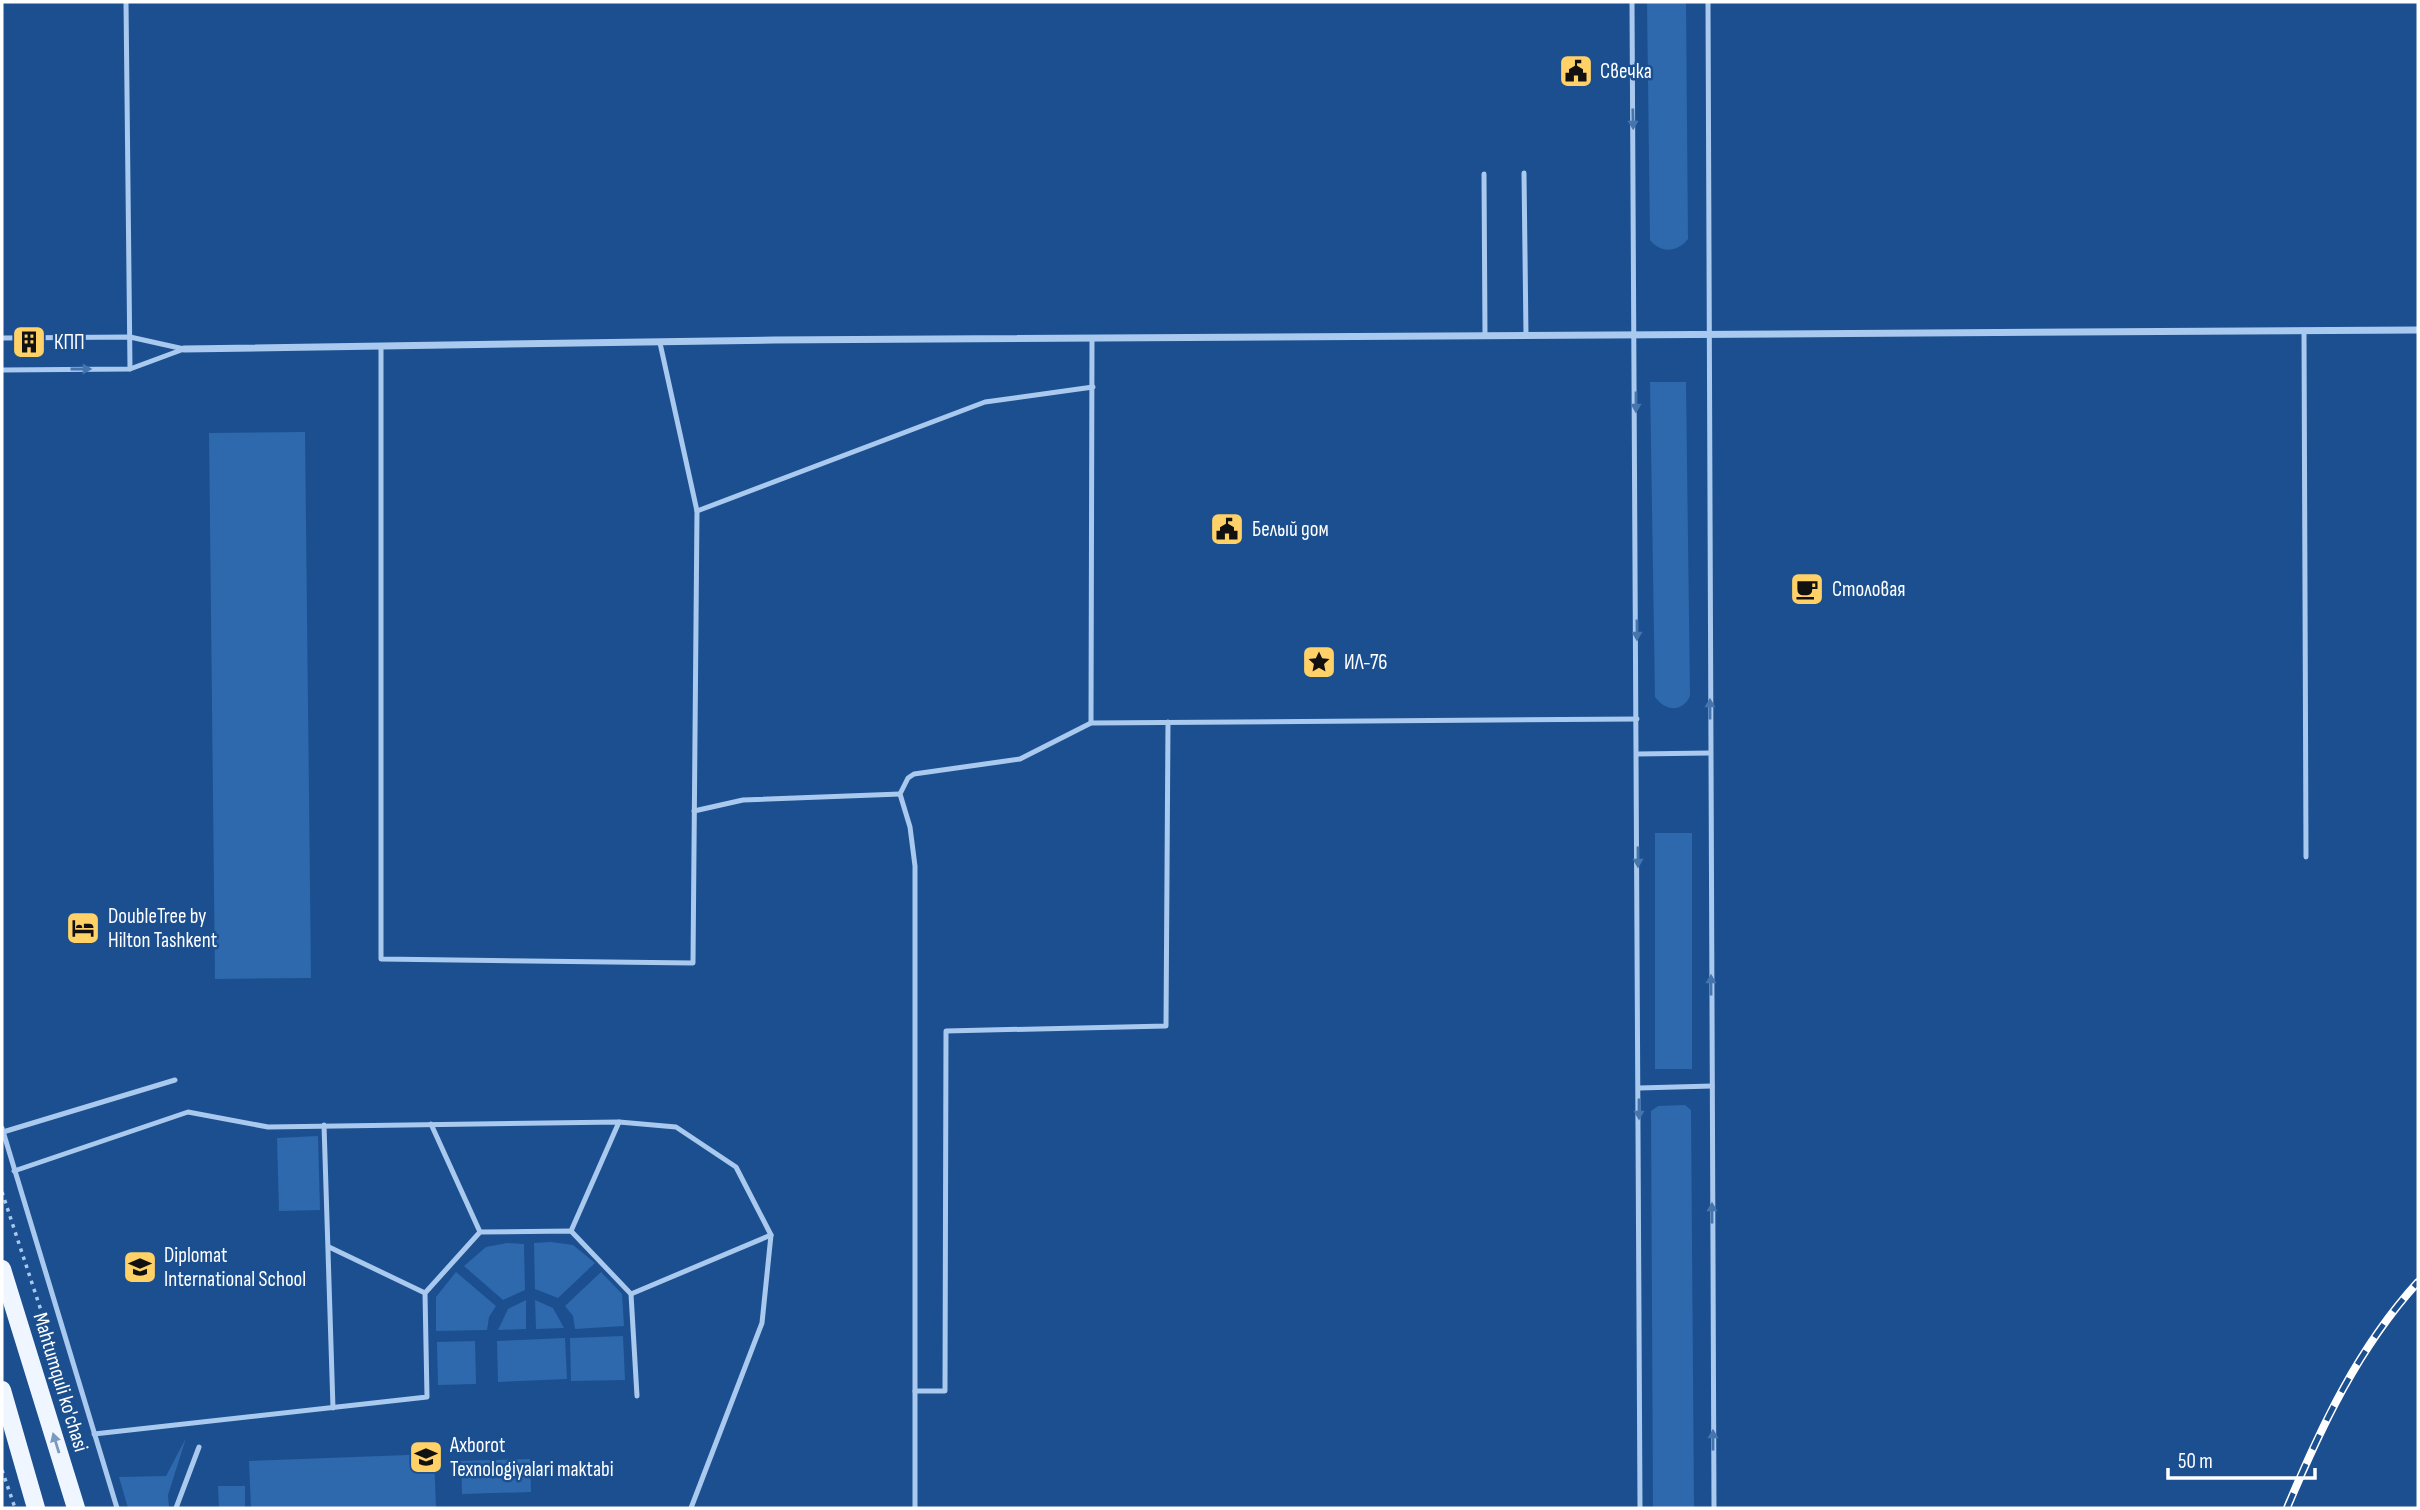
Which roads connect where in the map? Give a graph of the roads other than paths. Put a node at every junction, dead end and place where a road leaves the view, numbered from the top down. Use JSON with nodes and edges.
{"nodes":[{"id":1,"x":126,"y":2,"type":"edge"},
{"id":2,"x":1632,"y":2,"type":"edge"},
{"id":3,"x":1708,"y":2,"type":"edge"},
{"id":4,"x":1524,"y":173,"type":"dead end"},
{"id":5,"x":1484,"y":174,"type":"dead end"},
{"id":6,"x":2304,"y":330,"type":"junction"},
{"id":7,"x":2418,"y":330,"type":"edge"},
{"id":8,"x":1636,"y":334,"type":"junction"},
{"id":9,"x":1708,"y":334,"type":"junction"},
{"id":10,"x":1485,"y":335,"type":"junction"},
{"id":11,"x":1526,"y":335,"type":"junction"},
{"id":12,"x":130,"y":337,"type":"junction"},
{"id":13,"x":2,"y":338,"type":"edge"},
{"id":14,"x":1092,"y":338,"type":"junction"},
{"id":15,"x":660,"y":343,"type":"junction"},
{"id":16,"x":381,"y":346,"type":"junction"},
{"id":17,"x":184,"y":349,"type":"junction"},
{"id":18,"x":130,"y":369,"type":"junction"},
{"id":19,"x":2,"y":370,"type":"edge"},
{"id":20,"x":1093,"y":387,"type":"junction"},
{"id":21,"x":697,"y":510,"type":"junction"},
{"id":22,"x":1637,"y":719,"type":"junction"},
{"id":23,"x":1168,"y":722,"type":"junction"},
{"id":24,"x":1091,"y":723,"type":"junction"},
{"id":25,"x":1710,"y":753,"type":"junction"},
{"id":26,"x":1637,"y":754,"type":"junction"},
{"id":27,"x":900,"y":794,"type":"junction"},
{"id":28,"x":694,"y":811,"type":"junction"},
{"id":29,"x":2306,"y":857,"type":"dead end"},
{"id":30,"x":175,"y":1080,"type":"dead end"},
{"id":31,"x":1712,"y":1086,"type":"junction"},
{"id":32,"x":1639,"y":1088,"type":"junction"},
{"id":33,"x":620,"y":1122,"type":"junction"},
{"id":34,"x":432,"y":1124,"type":"junction"},
{"id":35,"x":324,"y":1125,"type":"junction"},
{"id":36,"x":2,"y":1130,"type":"edge"},
{"id":37,"x":14,"y":1171,"type":"junction"},
{"id":38,"x":571,"y":1231,"type":"junction"},
{"id":39,"x":480,"y":1232,"type":"junction"},
{"id":40,"x":771,"y":1235,"type":"junction"},
{"id":41,"x":329,"y":1247,"type":"junction"},
{"id":42,"x":2,"y":1269,"type":"edge"},
{"id":43,"x":425,"y":1293,"type":"junction"},
{"id":44,"x":631,"y":1294,"type":"junction"},
{"id":45,"x":2,"y":1390,"type":"edge"},
{"id":46,"x":915,"y":1391,"type":"junction"},
{"id":47,"x":637,"y":1396,"type":"dead end"},
{"id":48,"x":333,"y":1408,"type":"junction"},
{"id":49,"x":94,"y":1434,"type":"junction"},
{"id":50,"x":199,"y":1447,"type":"dead end"},
{"id":51,"x":36,"y":1508,"type":"edge"},
{"id":52,"x":76,"y":1508,"type":"edge"},
{"id":53,"x":117,"y":1508,"type":"edge"},
{"id":54,"x":176,"y":1508,"type":"edge"},
{"id":55,"x":691,"y":1508,"type":"edge"},
{"id":56,"x":915,"y":1508,"type":"edge"},
{"id":57,"x":1640,"y":1508,"type":"edge"},
{"id":58,"x":1714,"y":1508,"type":"edge"}],
"edges":[{"from":1,"to":12,"type":"lane"},
{"from":2,"to":8,"type":"lane","one_way":true},
{"from":3,"to":9,"type":"lane"},
{"from":4,"to":11,"type":"lane"},
{"from":5,"to":10,"type":"lane"},
{"from":6,"to":7,"type":"street"},
{"from":6,"to":9,"type":"street"},
{"from":6,"to":29,"type":"lane"},
{"from":8,"to":9,"type":"street"},
{"from":8,"to":11,"type":"street"},
{"from":8,"to":22,"type":"lane","one_way":true},
{"from":25,"to":9,"type":"lane","one_way":true},
{"from":10,"to":11,"type":"street"},
{"from":10,"to":14,"type":"street"},
{"from":12,"to":13,"type":"lane"},
{"from":12,"to":17,"type":"lane"},
{"from":12,"to":18,"type":"lane"},
{"from":14,"to":15,"type":"street"},
{"from":14,"to":20,"type":"lane"},
{"from":15,"to":16,"type":"street"},
{"from":15,"to":21,"type":"lane"},
{"from":16,"to":17,"type":"street"},
{"from":16,"to":28,"type":"lane"},
{"from":17,"to":18,"type":"lane"},
{"from":19,"to":18,"type":"lane","one_way":true},
{"from":20,"to":21,"type":"lane"},
{"from":20,"to":24,"type":"lane"},
{"from":21,"to":28,"type":"lane"},
{"from":22,"to":23,"type":"lane"},
{"from":22,"to":26,"type":"lane"},
{"from":23,"to":24,"type":"lane"},
{"from":23,"to":46,"type":"lane"},
{"from":24,"to":27,"type":"lane"},
{"from":25,"to":26,"type":"lane"},
{"from":31,"to":25,"type":"lane","one_way":true},
{"from":26,"to":32,"type":"lane","one_way":true},
{"from":27,"to":28,"type":"lane"},
{"from":27,"to":46,"type":"lane"},
{"from":30,"to":36,"type":"lane"},
{"from":31,"to":32,"type":"lane"},
{"from":58,"to":31,"type":"lane","one_way":true},
{"from":32,"to":57,"type":"lane","one_way":true},
{"from":33,"to":34,"type":"lane"},
{"from":33,"to":38,"type":"lane"},
{"from":33,"to":40,"type":"lane"},
{"from":34,"to":35,"type":"lane"},
{"from":34,"to":39,"type":"lane"},
{"from":35,"to":37,"type":"lane"},
{"from":35,"to":41,"type":"lane"},
{"from":36,"to":37,"type":"lane"},
{"from":37,"to":49,"type":"lane"},
{"from":38,"to":39,"type":"lane"},
{"from":38,"to":44,"type":"lane"},
{"from":39,"to":43,"type":"lane"},
{"from":40,"to":44,"type":"lane"},
{"from":40,"to":55,"type":"lane"},
{"from":41,"to":43,"type":"lane"},
{"from":41,"to":48,"type":"lane"},
{"from":52,"to":42,"type":"main road","name":"Mahtumquli ko'chasi","one_way":true},
{"from":43,"to":48,"type":"lane"},
{"from":44,"to":47,"type":"lane"},
{"from":45,"to":51,"type":"main road"},
{"from":46,"to":56,"type":"lane"},
{"from":48,"to":49,"type":"lane"},
{"from":49,"to":53,"type":"lane"},
{"from":50,"to":54,"type":"lane"}]}
